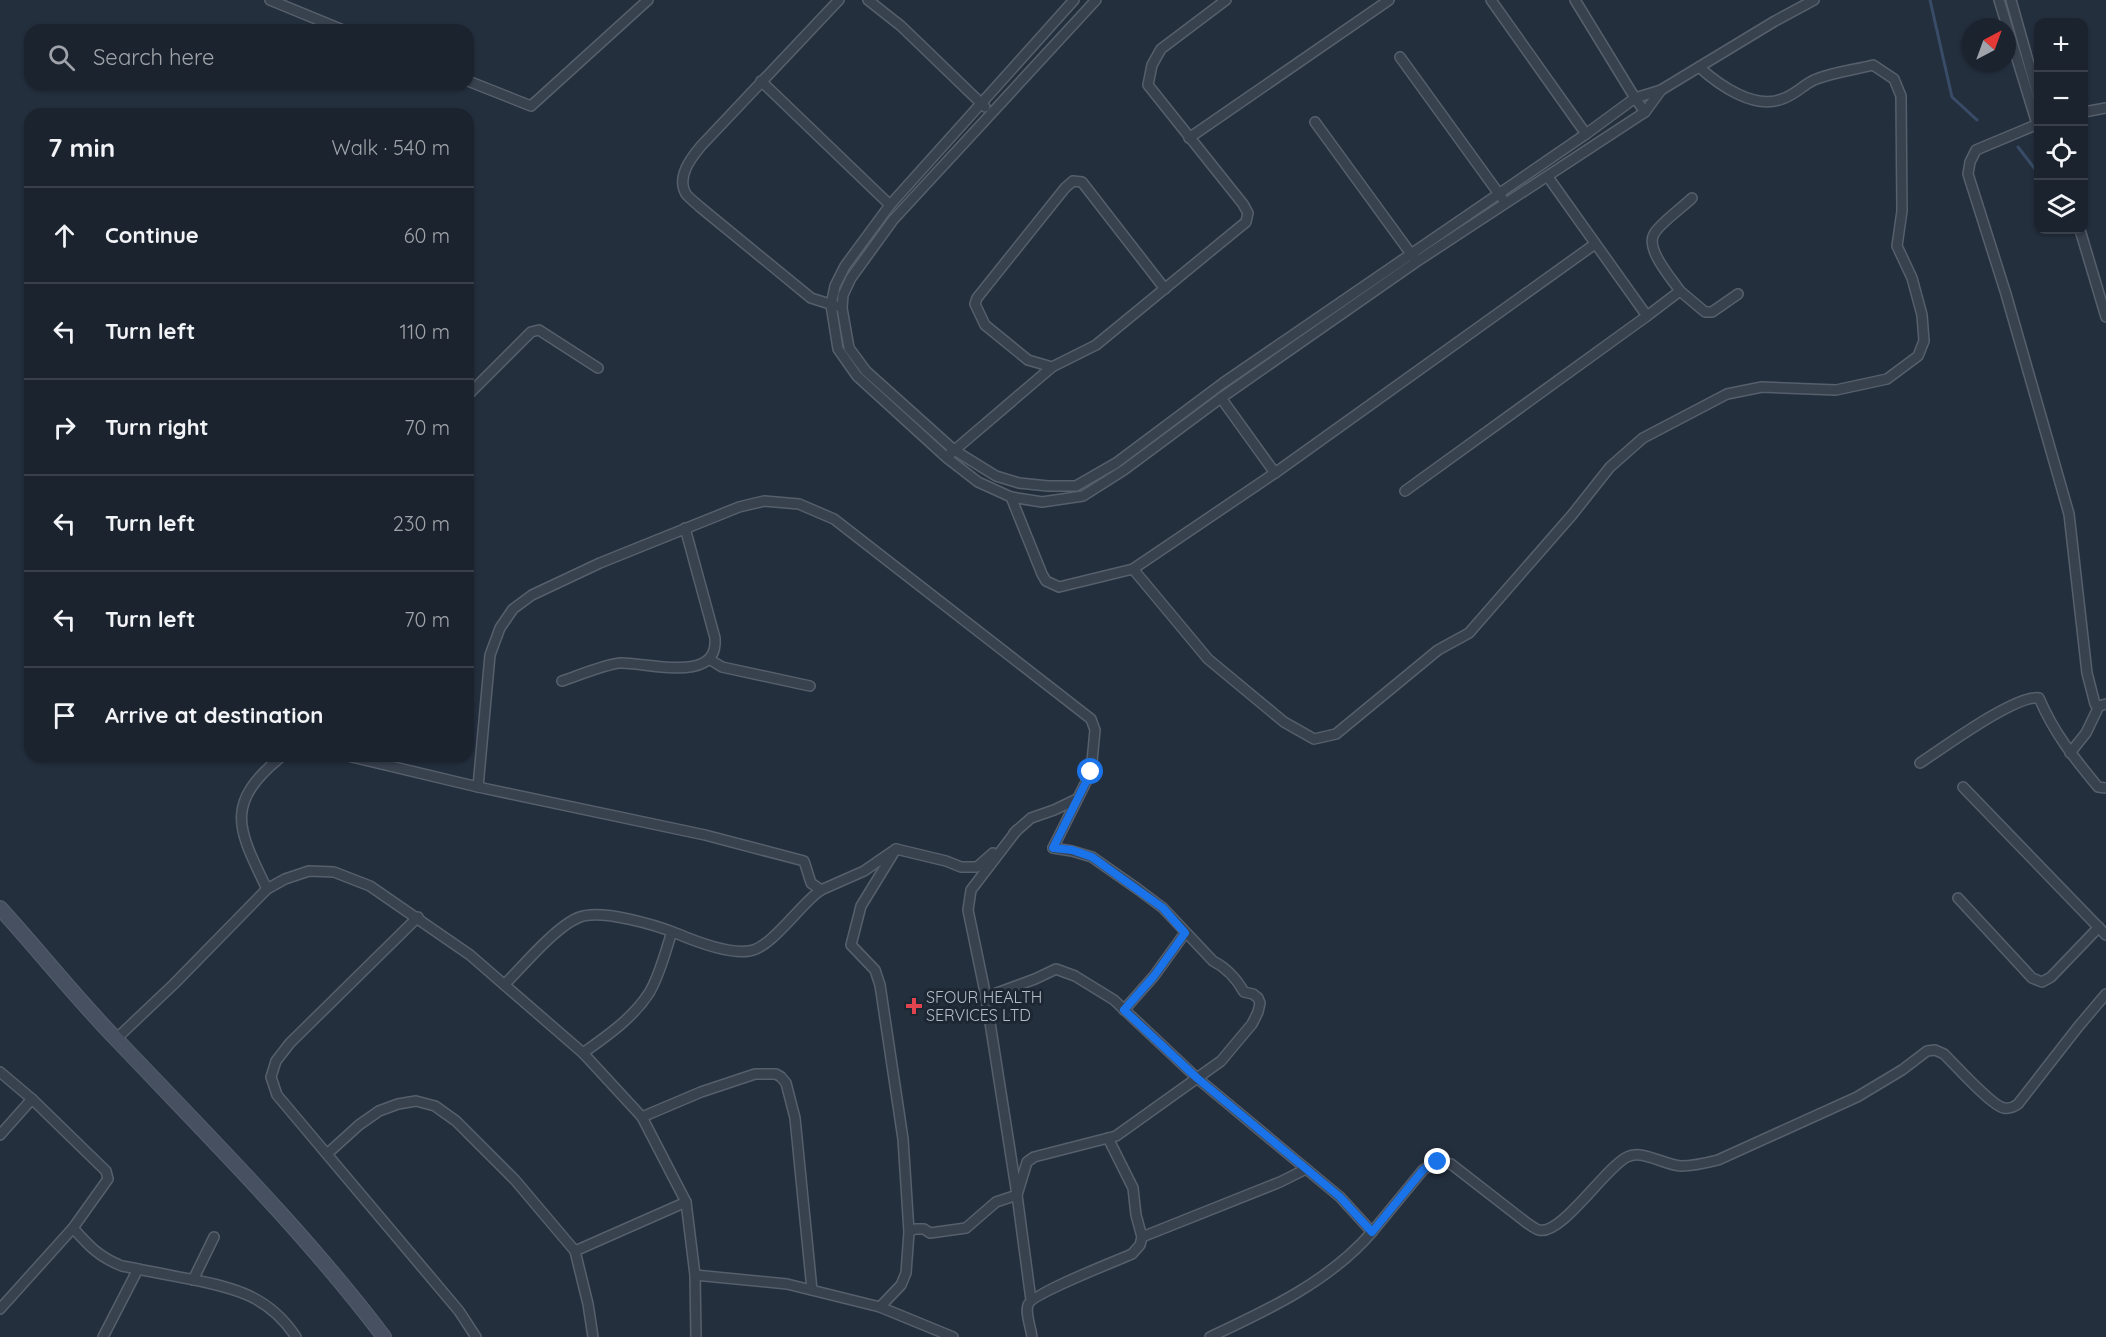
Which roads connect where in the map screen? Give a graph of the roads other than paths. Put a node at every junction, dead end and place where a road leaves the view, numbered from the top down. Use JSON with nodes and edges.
{"nodes":[{"id":1,"x":270,"y":0,"type":"edge"},
{"id":2,"x":648,"y":0,"type":"edge"},
{"id":3,"x":839,"y":0,"type":"edge"},
{"id":4,"x":868,"y":0,"type":"edge"},
{"id":5,"x":1096,"y":0,"type":"edge"},
{"id":6,"x":1226,"y":0,"type":"edge"},
{"id":7,"x":1389,"y":0,"type":"edge"},
{"id":8,"x":1491,"y":0,"type":"edge"},
{"id":9,"x":1575,"y":0,"type":"edge"},
{"id":10,"x":1814,"y":0,"type":"edge"},
{"id":11,"x":1999,"y":0,"type":"edge"},
{"id":12,"x":2011,"y":0,"type":"edge"},
{"id":13,"x":1069,"y":2,"type":"edge"},
{"id":14,"x":1081,"y":14,"type":"junction"},
{"id":15,"x":329,"y":24,"type":"edge"},
{"id":16,"x":1400,"y":57,"type":"dead end"},
{"id":17,"x":1699,"y":67,"type":"junction"},
{"id":18,"x":761,"y":81,"type":"junction"},
{"id":19,"x":2034,"y":82,"type":"edge"},
{"id":20,"x":474,"y":83,"type":"edge"},
{"id":21,"x":1661,"y":90,"type":"junction"},
{"id":22,"x":1635,"y":98,"type":"junction"},
{"id":23,"x":982,"y":104,"type":"junction"},
{"id":24,"x":2106,"y":108,"type":"edge"},
{"id":25,"x":2034,"y":111,"type":"edge"},
{"id":26,"x":2088,"y":111,"type":"edge"},
{"id":27,"x":1645,"y":112,"type":"junction"},
{"id":28,"x":991,"y":113,"type":"junction"},
{"id":29,"x":1315,"y":122,"type":"dead end"},
{"id":30,"x":2034,"y":126,"type":"edge"},
{"id":31,"x":1586,"y":134,"type":"junction"},
{"id":32,"x":1189,"y":138,"type":"junction"},
{"id":33,"x":1548,"y":177,"type":"junction"},
{"id":34,"x":1499,"y":193,"type":"junction"},
{"id":35,"x":1692,"y":198,"type":"dead end"},
{"id":36,"x":1505,"y":202,"type":"junction"},
{"id":37,"x":890,"y":205,"type":"junction"},
{"id":38,"x":2081,"y":234,"type":"edge"},
{"id":39,"x":1595,"y":244,"type":"junction"},
{"id":40,"x":1414,"y":258,"type":"junction"},
{"id":41,"x":1165,"y":289,"type":"junction"},
{"id":42,"x":1680,"y":291,"type":"junction"},
{"id":43,"x":1738,"y":294,"type":"dead end"},
{"id":44,"x":831,"y":305,"type":"junction"},
{"id":45,"x":842,"y":308,"type":"junction"},
{"id":46,"x":1647,"y":316,"type":"junction"},
{"id":47,"x":2106,"y":317,"type":"edge"},
{"id":48,"x":1052,"y":367,"type":"junction"},
{"id":49,"x":598,"y":368,"type":"dead end"},
{"id":50,"x":474,"y":389,"type":"edge"},
{"id":51,"x":1221,"y":398,"type":"junction"},
{"id":52,"x":954,"y":450,"type":"junction"},
{"id":53,"x":947,"y":458,"type":"junction"},
{"id":54,"x":1275,"y":473,"type":"junction"},
{"id":55,"x":1405,"y":490,"type":"dead end"},
{"id":56,"x":1011,"y":497,"type":"junction"},
{"id":57,"x":685,"y":528,"type":"junction"},
{"id":58,"x":1133,"y":569,"type":"junction"},
{"id":59,"x":709,"y":659,"type":"junction"},
{"id":60,"x":562,"y":681,"type":"dead end"},
{"id":61,"x":810,"y":686,"type":"dead end"},
{"id":62,"x":2102,"y":705,"type":"edge"},
{"id":63,"x":2070,"y":753,"type":"junction"},
{"id":64,"x":273,"y":762,"type":"edge"},
{"id":65,"x":373,"y":762,"type":"edge"},
{"id":66,"x":1920,"y":763,"type":"dead end"},
{"id":67,"x":478,"y":787,"type":"junction"},
{"id":68,"x":1963,"y":787,"type":"dead end"},
{"id":69,"x":2106,"y":788,"type":"edge"},
{"id":70,"x":1017,"y":830,"type":"junction"},
{"id":71,"x":1053,"y":848,"type":"junction"},
{"id":72,"x":896,"y":849,"type":"junction"},
{"id":73,"x":267,"y":890,"type":"junction"},
{"id":74,"x":821,"y":890,"type":"junction"},
{"id":75,"x":1958,"y":898,"type":"dead end"},
{"id":76,"x":0,"y":908,"type":"edge"},
{"id":77,"x":418,"y":917,"type":"junction"},
{"id":78,"x":2099,"y":927,"type":"junction"},
{"id":79,"x":672,"y":932,"type":"junction"},
{"id":80,"x":1185,"y":933,"type":"junction"},
{"id":81,"x":2106,"y":935,"type":"edge"},
{"id":82,"x":505,"y":984,"type":"junction"},
{"id":83,"x":2106,"y":994,"type":"edge"},
{"id":84,"x":986,"y":997,"type":"junction"},
{"id":85,"x":1124,"y":1010,"type":"junction"},
{"id":86,"x":116,"y":1039,"type":"junction"},
{"id":87,"x":583,"y":1053,"type":"junction"},
{"id":88,"x":0,"y":1072,"type":"edge"},
{"id":89,"x":1197,"y":1078,"type":"junction"},
{"id":90,"x":32,"y":1099,"type":"junction"},
{"id":91,"x":642,"y":1118,"type":"junction"},
{"id":92,"x":0,"y":1135,"type":"edge"},
{"id":93,"x":1108,"y":1138,"type":"junction"},
{"id":94,"x":327,"y":1154,"type":"junction"},
{"id":95,"x":1306,"y":1168,"type":"junction"},
{"id":96,"x":1017,"y":1195,"type":"junction"},
{"id":97,"x":686,"y":1202,"type":"junction"},
{"id":98,"x":73,"y":1228,"type":"junction"},
{"id":99,"x":909,"y":1232,"type":"junction"},
{"id":100,"x":1372,"y":1232,"type":"junction"},
{"id":101,"x":214,"y":1237,"type":"dead end"},
{"id":102,"x":1142,"y":1237,"type":"junction"},
{"id":103,"x":575,"y":1251,"type":"junction"},
{"id":104,"x":138,"y":1269,"type":"junction"},
{"id":105,"x":695,"y":1275,"type":"junction"},
{"id":106,"x":193,"y":1280,"type":"junction"},
{"id":107,"x":812,"y":1290,"type":"junction"},
{"id":108,"x":1030,"y":1300,"type":"junction"},
{"id":109,"x":880,"y":1307,"type":"junction"},
{"id":110,"x":0,"y":1309,"type":"edge"},
{"id":111,"x":103,"y":1337,"type":"edge"},
{"id":112,"x":296,"y":1337,"type":"edge"},
{"id":113,"x":384,"y":1337,"type":"edge"},
{"id":114,"x":476,"y":1337,"type":"edge"},
{"id":115,"x":593,"y":1337,"type":"edge"},
{"id":116,"x":696,"y":1337,"type":"edge"},
{"id":117,"x":953,"y":1337,"type":"edge"},
{"id":118,"x":1032,"y":1337,"type":"edge"},
{"id":119,"x":1210,"y":1337,"type":"edge"}],
"edges":[{"from":1,"to":15,"type":"street"},
{"from":2,"to":20,"type":"street"},
{"from":3,"to":18,"type":"street"},
{"from":4,"to":23,"type":"street"},
{"from":5,"to":14,"type":"street"},
{"from":6,"to":32,"type":"street"},
{"from":7,"to":32,"type":"street"},
{"from":8,"to":31,"type":"street"},
{"from":9,"to":22,"type":"street"},
{"from":10,"to":17,"type":"street"},
{"from":11,"to":25,"type":"street"},
{"from":12,"to":19,"type":"street"},
{"from":13,"to":14,"type":"street"},
{"from":13,"to":23,"type":"street"},
{"from":14,"to":28,"type":"street"},
{"from":16,"to":34,"type":"street"},
{"from":17,"to":21,"type":"street"},
{"from":17,"to":58,"type":"street"},
{"from":18,"to":37,"type":"street"},
{"from":18,"to":44,"type":"street"},
{"from":21,"to":22,"type":"street"},
{"from":21,"to":27,"type":"street"},
{"from":22,"to":27,"type":"street"},
{"from":22,"to":31,"type":"street"},
{"from":23,"to":28,"type":"street"},
{"from":23,"to":37,"type":"street"},
{"from":24,"to":26,"type":"street"},
{"from":27,"to":33,"type":"street"},
{"from":28,"to":45,"type":"street"},
{"from":29,"to":40,"type":"street"},
{"from":30,"to":62,"type":"street"},
{"from":31,"to":34,"type":"street"},
{"from":32,"to":41,"type":"street"},
{"from":33,"to":36,"type":"street"},
{"from":33,"to":39,"type":"street"},
{"from":34,"to":36,"type":"street"},
{"from":34,"to":40,"type":"street"},
{"from":35,"to":42,"type":"street"},
{"from":36,"to":40,"type":"street"},
{"from":37,"to":44,"type":"street"},
{"from":38,"to":47,"type":"street"},
{"from":39,"to":46,"type":"street"},
{"from":39,"to":54,"type":"street"},
{"from":40,"to":51,"type":"street"},
{"from":40,"to":52,"type":"street"},
{"from":41,"to":48,"type":"street"},
{"from":41,"to":48,"type":"street"},
{"from":42,"to":43,"type":"street"},
{"from":42,"to":46,"type":"street"},
{"from":44,"to":45,"type":"street"},
{"from":44,"to":53,"type":"street"},
{"from":45,"to":52,"type":"street"},
{"from":46,"to":55,"type":"street"},
{"from":48,"to":52,"type":"street"},
{"from":49,"to":50,"type":"street"},
{"from":51,"to":54,"type":"street"},
{"from":51,"to":56,"type":"street"},
{"from":52,"to":53,"type":"street"},
{"from":53,"to":56,"type":"street"},
{"from":54,"to":58,"type":"street"},
{"from":56,"to":58,"type":"street"},
{"from":57,"to":59,"type":"street"},
{"from":57,"to":67,"type":"street"},
{"from":57,"to":71,"type":"street"},
{"from":59,"to":60,"type":"street"},
{"from":59,"to":61,"type":"street"},
{"from":62,"to":63,"type":"street"},
{"from":63,"to":66,"type":"street"},
{"from":63,"to":69,"type":"street"},
{"from":64,"to":73,"type":"street"},
{"from":65,"to":67,"type":"street"},
{"from":67,"to":74,"type":"street"},
{"from":68,"to":78,"type":"street"},
{"from":70,"to":71,"type":"street"},
{"from":70,"to":72,"type":"street"},
{"from":70,"to":84,"type":"street"},
{"from":71,"to":80,"type":"street"},
{"from":72,"to":74,"type":"street"},
{"from":72,"to":99,"type":"street"},
{"from":73,"to":77,"type":"street"},
{"from":73,"to":86,"type":"street"},
{"from":74,"to":79,"type":"street"},
{"from":75,"to":78,"type":"street"},
{"from":76,"to":86,"type":"main road"},
{"from":77,"to":82,"type":"street"},
{"from":77,"to":94,"type":"street"},
{"from":78,"to":81,"type":"street"},
{"from":79,"to":82,"type":"street"},
{"from":79,"to":87,"type":"street"},
{"from":80,"to":85,"type":"street"},
{"from":80,"to":89,"type":"street"},
{"from":82,"to":87,"type":"street"},
{"from":83,"to":100,"type":"street"},
{"from":84,"to":85,"type":"street"},
{"from":84,"to":96,"type":"street"},
{"from":85,"to":89,"type":"street"},
{"from":86,"to":113,"type":"main road"},
{"from":87,"to":91,"type":"street"},
{"from":88,"to":90,"type":"street"},
{"from":89,"to":93,"type":"street"},
{"from":89,"to":95,"type":"street"},
{"from":90,"to":92,"type":"street"},
{"from":90,"to":98,"type":"street"},
{"from":91,"to":97,"type":"street"},
{"from":91,"to":107,"type":"street"},
{"from":93,"to":96,"type":"street"},
{"from":93,"to":102,"type":"street"},
{"from":94,"to":103,"type":"street"},
{"from":94,"to":114,"type":"street"},
{"from":95,"to":100,"type":"street"},
{"from":95,"to":102,"type":"street"},
{"from":96,"to":99,"type":"street"},
{"from":96,"to":108,"type":"street"},
{"from":97,"to":103,"type":"street"},
{"from":97,"to":105,"type":"street"},
{"from":98,"to":104,"type":"street"},
{"from":98,"to":110,"type":"street"},
{"from":99,"to":109,"type":"street"},
{"from":100,"to":119,"type":"street"},
{"from":101,"to":106,"type":"street"},
{"from":102,"to":108,"type":"street"},
{"from":103,"to":115,"type":"street"},
{"from":104,"to":106,"type":"street"},
{"from":104,"to":111,"type":"street"},
{"from":105,"to":107,"type":"street"},
{"from":105,"to":116,"type":"street"},
{"from":106,"to":112,"type":"street"},
{"from":107,"to":109,"type":"street"},
{"from":108,"to":118,"type":"street"},
{"from":109,"to":117,"type":"street"}]}
